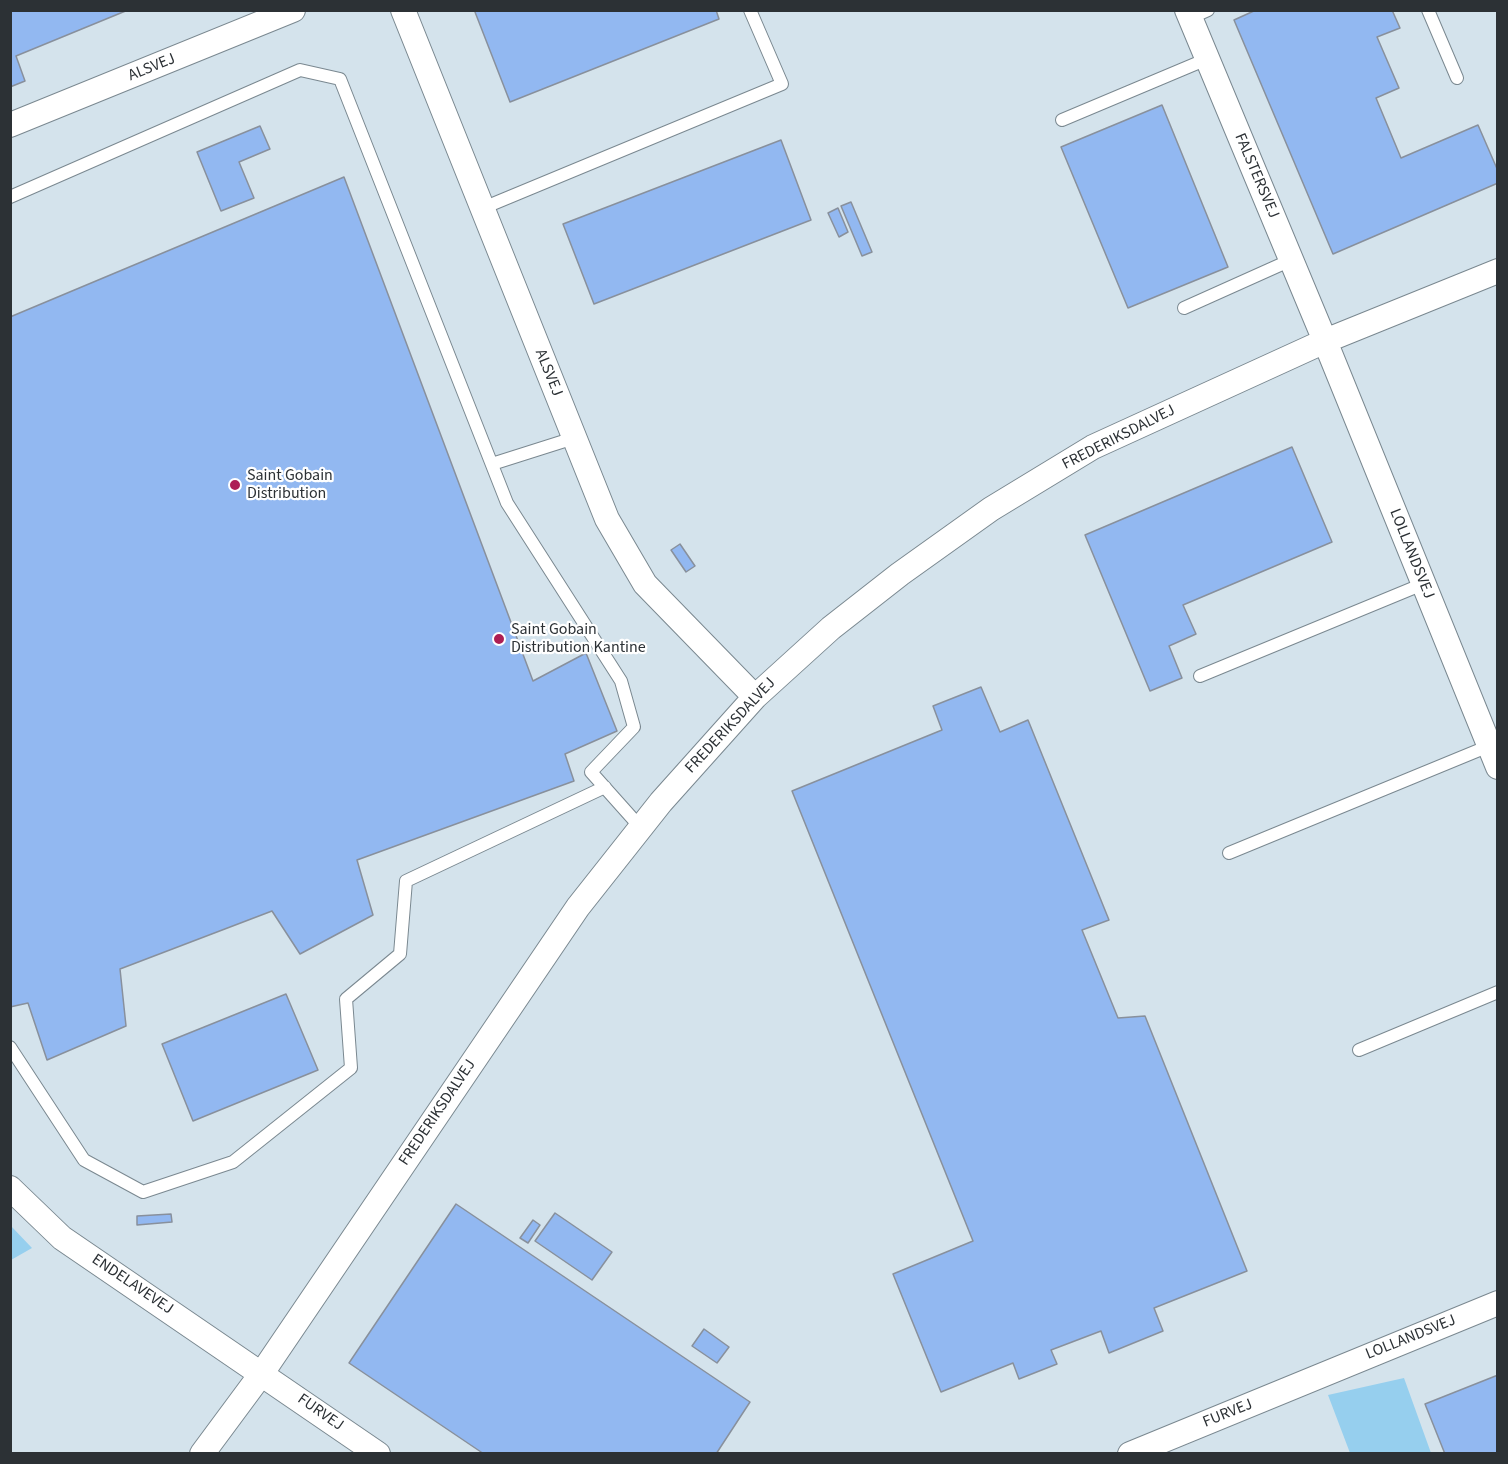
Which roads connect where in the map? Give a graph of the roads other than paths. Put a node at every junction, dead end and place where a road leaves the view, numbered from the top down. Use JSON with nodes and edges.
{"nodes":[{"id":1,"x":293,"y":10,"type":"edge"},
{"id":2,"x":750,"y":10,"type":"edge"},
{"id":3,"x":1428,"y":10,"type":"edge"},
{"id":4,"x":408,"y":12,"type":"edge"},
{"id":5,"x":1195,"y":13,"type":"edge"},
{"id":6,"x":1207,"y":58,"type":"junction"},
{"id":7,"x":1457,"y":78,"type":"dead end"},
{"id":8,"x":1062,"y":120,"type":"dead end"},
{"id":9,"x":10,"y":125,"type":"edge"},
{"id":10,"x":10,"y":197,"type":"edge"},
{"id":11,"x":483,"y":208,"type":"junction"},
{"id":12,"x":1291,"y":260,"type":"junction"},
{"id":13,"x":1497,"y":271,"type":"edge"},
{"id":14,"x":1184,"y":308,"type":"dead end"},
{"id":15,"x":1325,"y":341,"type":"junction"},
{"id":16,"x":574,"y":438,"type":"junction"},
{"id":17,"x":492,"y":464,"type":"junction"},
{"id":18,"x":1423,"y":584,"type":"junction"},
{"id":19,"x":1200,"y":676,"type":"dead end"},
{"id":20,"x":755,"y":697,"type":"junction"},
{"id":21,"x":1493,"y":756,"type":"edge"},
{"id":22,"x":605,"y":787,"type":"junction"},
{"id":23,"x":641,"y":828,"type":"junction"},
{"id":24,"x":1229,"y":853,"type":"dead end"},
{"id":25,"x":1497,"y":992,"type":"edge"},
{"id":26,"x":10,"y":1047,"type":"edge"},
{"id":27,"x":1359,"y":1050,"type":"dead end"},
{"id":28,"x":10,"y":1188,"type":"edge"},
{"id":29,"x":1497,"y":1303,"type":"edge"},
{"id":30,"x":262,"y":1372,"type":"junction"},
{"id":31,"x":1325,"y":1374,"type":"joint"},
{"id":32,"x":202,"y":1454,"type":"edge"},
{"id":33,"x":378,"y":1454,"type":"edge"},
{"id":34,"x":1130,"y":1454,"type":"edge"}],
"edges":[{"from":1,"to":9,"type":"street","name":"ALSVEJ"},
{"from":2,"to":11,"type":"lane"},
{"from":3,"to":7,"type":"lane"},
{"from":4,"to":11,"type":"street","name":"ALSVEJ"},
{"from":5,"to":6,"type":"street","name":"FALSTERSVEJ"},
{"from":6,"to":8,"type":"lane"},
{"from":6,"to":12,"type":"street","name":"FALSTERSVEJ"},
{"from":10,"to":17,"type":"lane"},
{"from":11,"to":16,"type":"street","name":"ALSVEJ"},
{"from":12,"to":14,"type":"lane"},
{"from":12,"to":15,"type":"street","name":"FALSTERSVEJ"},
{"from":13,"to":15,"type":"street","name":"FREDERIKSDALVEJ"},
{"from":15,"to":18,"type":"street","name":"LOLLANDSVEJ"},
{"from":15,"to":20,"type":"street","name":"FREDERIKSDALVEJ"},
{"from":16,"to":17,"type":"lane"},
{"from":16,"to":20,"type":"street","name":"ALSVEJ"},
{"from":17,"to":22,"type":"lane"},
{"from":18,"to":19,"type":"lane"},
{"from":18,"to":21,"type":"street","name":"LOLLANDSVEJ"},
{"from":20,"to":23,"type":"street","name":"FREDERIKSDALVEJ"},
{"from":21,"to":24,"type":"lane"},
{"from":22,"to":23,"type":"lane"},
{"from":22,"to":26,"type":"lane"},
{"from":23,"to":30,"type":"street","name":"FREDERIKSDALVEJ"},
{"from":25,"to":27,"type":"lane"},
{"from":28,"to":30,"type":"street","name":"ENDELAVEVEJ"},
{"from":29,"to":31,"type":"street","name":"LOLLANDSVEJ"},
{"from":30,"to":32,"type":"street","name":"FREDERIKSDALVEJ"},
{"from":30,"to":33,"type":"street","name":"FURVEJ"},
{"from":31,"to":34,"type":"street","name":"FURVEJ"}]}
